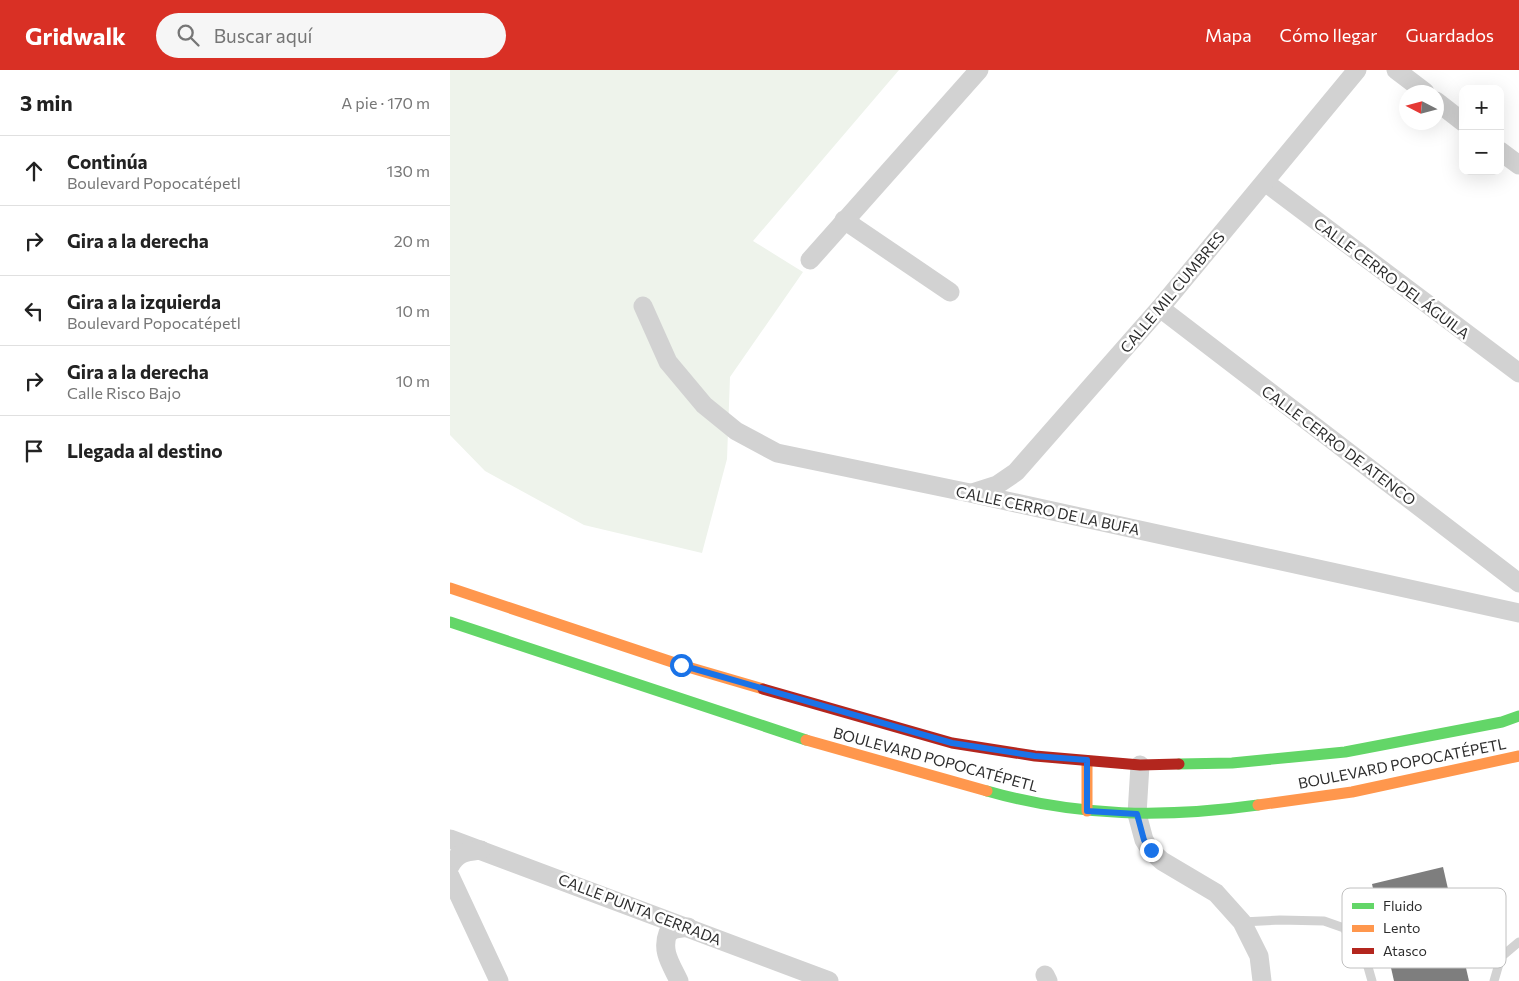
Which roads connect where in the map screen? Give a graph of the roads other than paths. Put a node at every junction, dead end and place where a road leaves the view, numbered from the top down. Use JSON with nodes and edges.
{"nodes":[{"id":1,"x":979,"y":70,"type":"edge"},
{"id":2,"x":1356,"y":70,"type":"edge"},
{"id":3,"x":1396,"y":70,"type":"edge"},
{"id":4,"x":1416,"y":85,"type":"edge"},
{"id":5,"x":1444,"y":107,"type":"edge"},
{"id":6,"x":1459,"y":119,"type":"edge"},
{"id":7,"x":1504,"y":154,"type":"edge"},
{"id":8,"x":1519,"y":165,"type":"edge"},
{"id":9,"x":1265,"y":182,"type":"junction"},
{"id":10,"x":844,"y":220,"type":"junction"},
{"id":11,"x":810,"y":260,"type":"dead end"},
{"id":12,"x":950,"y":292,"type":"dead end"},
{"id":13,"x":643,"y":306,"type":"dead end"},
{"id":14,"x":1160,"y":308,"type":"junction"},
{"id":15,"x":1519,"y":373,"type":"edge"},
{"id":16,"x":970,"y":493,"type":"junction"},
{"id":17,"x":1519,"y":583,"type":"edge"},
{"id":18,"x":450,"y":588,"type":"edge"},
{"id":19,"x":1519,"y":613,"type":"edge"},
{"id":20,"x":450,"y":622,"type":"edge"},
{"id":21,"x":1519,"y":716,"type":"edge"},
{"id":22,"x":1519,"y":756,"type":"edge"},
{"id":23,"x":1087,"y":760,"type":"junction"},
{"id":24,"x":1140,"y":765,"type":"junction"},
{"id":25,"x":1087,"y":811,"type":"junction"},
{"id":26,"x":1137,"y":814,"type":"junction"},
{"id":27,"x":450,"y":839,"type":"edge"},
{"id":28,"x":481,"y":850,"type":"junction"},
{"id":29,"x":450,"y":866,"type":"edge"},
{"id":30,"x":450,"y":876,"type":"edge"},
{"id":31,"x":1242,"y":922,"type":"junction"},
{"id":32,"x":688,"y":927,"type":"junction"},
{"id":33,"x":1342,"y":927,"type":"edge"},
{"id":34,"x":1519,"y":942,"type":"edge"},
{"id":35,"x":1506,"y":953,"type":"edge"},
{"id":36,"x":1368,"y":968,"type":"edge"},
{"id":37,"x":1498,"y":968,"type":"edge"},
{"id":38,"x":499,"y":981,"type":"edge"},
{"id":39,"x":679,"y":981,"type":"edge"},
{"id":40,"x":829,"y":981,"type":"edge"},
{"id":41,"x":1262,"y":981,"type":"edge"},
{"id":42,"x":1372,"y":981,"type":"edge"},
{"id":43,"x":1494,"y":981,"type":"edge"}],
"edges":[{"from":1,"to":10,"type":"street"},
{"from":2,"to":9,"type":"street","name":"CALLE MIL CUMBRES"},
{"from":3,"to":4,"type":"street"},
{"from":5,"to":6,"type":"street"},
{"from":7,"to":8,"type":"street"},
{"from":9,"to":14,"type":"street","name":"CALLE MIL CUMBRES"},
{"from":9,"to":15,"type":"street","name":"CALLE CERRO DEL ÁGUILA"},
{"from":10,"to":11,"type":"street"},
{"from":10,"to":12,"type":"street"},
{"from":13,"to":16,"type":"street","name":"CALLE CERRO DE LA BUFA"},
{"from":14,"to":16,"type":"street","name":"CALLE MIL CUMBRES"},
{"from":14,"to":17,"type":"street","name":"CALLE CERRO DE ATENCO"},
{"from":16,"to":19,"type":"street","name":"CALLE CERRO DE LA BUFA"},
{"from":18,"to":23,"type":"street","name":"BOULEVARD POPOCATÉPETL"},
{"from":20,"to":25,"type":"street","name":"BOULEVARD POPOCATÉPETL"},
{"from":21,"to":24,"type":"street","name":"BOULEVARD POPOCATÉPETL"},
{"from":22,"to":26,"type":"street","name":"BOULEVARD POPOCATÉPETL"},
{"from":23,"to":24,"type":"street","name":"BOULEVARD POPOCATÉPETL"},
{"from":23,"to":25,"type":"street"},
{"from":24,"to":26,"type":"street"},
{"from":25,"to":26,"type":"street","name":"BOULEVARD POPOCATÉPETL"},
{"from":26,"to":31,"type":"street"},
{"from":27,"to":28,"type":"street","name":"CALLE PUNTA CERRADA"},
{"from":28,"to":29,"type":"street"},
{"from":28,"to":32,"type":"street","name":"CALLE PUNTA CERRADA"},
{"from":30,"to":38,"type":"street"},
{"from":31,"to":33,"type":"lane"},
{"from":31,"to":41,"type":"street"},
{"from":32,"to":39,"type":"street"},
{"from":32,"to":40,"type":"street","name":"CALLE PUNTA CERRADA"},
{"from":34,"to":35,"type":"lane"},
{"from":36,"to":42,"type":"lane"},
{"from":37,"to":43,"type":"lane"}]}
